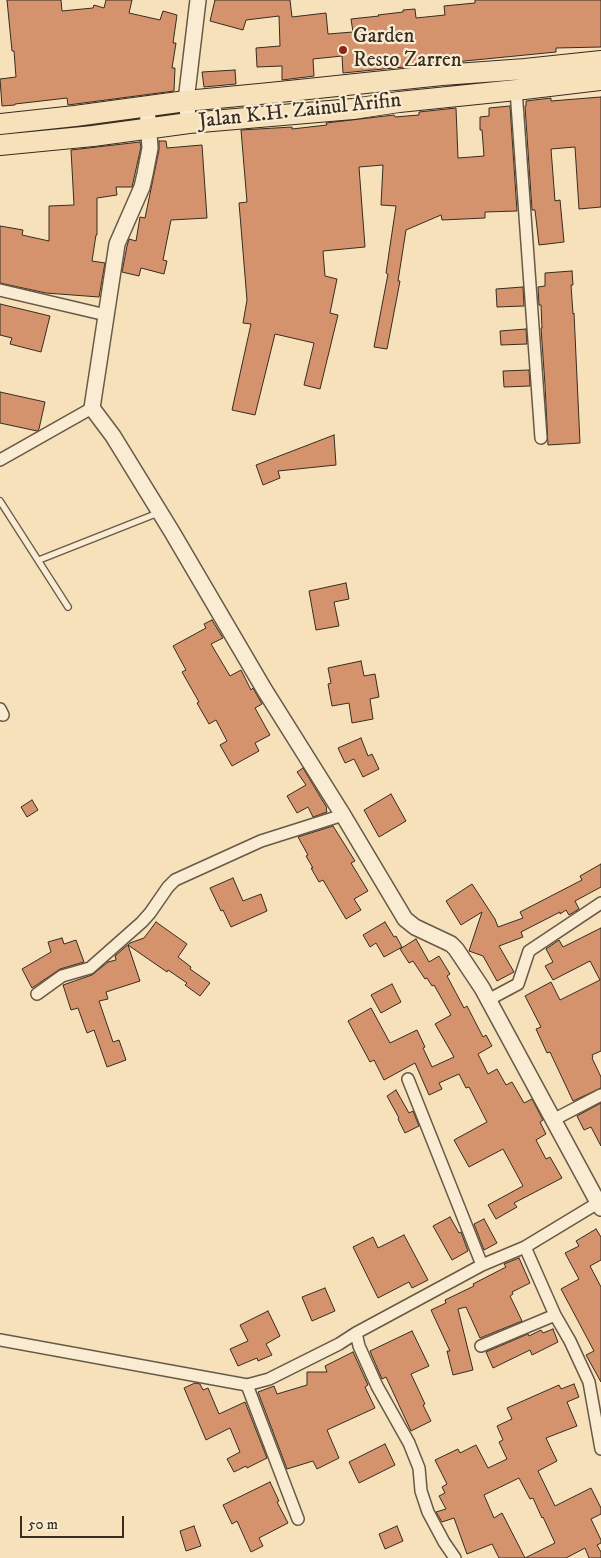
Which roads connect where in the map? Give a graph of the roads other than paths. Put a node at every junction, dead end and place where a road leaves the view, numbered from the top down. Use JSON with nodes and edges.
{"nodes":[{"id":1,"x":198,"y":0,"type":"edge"},
{"id":2,"x":601,"y":61,"type":"edge"},
{"id":3,"x":601,"y":80,"type":"edge"},
{"id":4,"x":516,"y":90,"type":"junction"},
{"id":5,"x":186,"y":100,"type":"junction"},
{"id":6,"x":147,"y":107,"type":"junction"},
{"id":7,"x":189,"y":123,"type":"junction"},
{"id":8,"x":0,"y":124,"type":"edge"},
{"id":9,"x":149,"y":129,"type":"junction"},
{"id":10,"x":0,"y":145,"type":"edge"},
{"id":11,"x":0,"y":290,"type":"edge"},
{"id":12,"x":106,"y":315,"type":"junction"},
{"id":13,"x":92,"y":408,"type":"junction"},
{"id":14,"x":541,"y":438,"type":"dead end"},
{"id":15,"x":0,"y":460,"type":"edge"},
{"id":16,"x":0,"y":501,"type":"edge"},
{"id":17,"x":160,"y":512,"type":"junction"},
{"id":18,"x":38,"y":560,"type":"junction"},
{"id":19,"x":68,"y":607,"type":"dead end"},
{"id":20,"x":343,"y":815,"type":"junction"},
{"id":21,"x":601,"y":903,"type":"edge"},
{"id":22,"x":37,"y":994,"type":"dead end"},
{"id":23,"x":488,"y":1000,"type":"junction"},
{"id":24,"x":408,"y":1079,"type":"dead end"},
{"id":25,"x":601,"y":1095,"type":"edge"},
{"id":26,"x":553,"y":1120,"type":"junction"},
{"id":27,"x":600,"y":1204,"type":"edge"},
{"id":28,"x":525,"y":1247,"type":"junction"},
{"id":29,"x":482,"y":1265,"type":"junction"},
{"id":30,"x":555,"y":1315,"type":"junction"},
{"id":31,"x":356,"y":1333,"type":"junction"},
{"id":32,"x":0,"y":1340,"type":"edge"},
{"id":33,"x":481,"y":1346,"type":"dead end"},
{"id":34,"x":247,"y":1385,"type":"junction"},
{"id":35,"x":601,"y":1449,"type":"edge"},
{"id":36,"x":298,"y":1519,"type":"dead end"},
{"id":37,"x":454,"y":1558,"type":"edge"}],
"edges":[{"from":1,"to":5,"type":"street"},
{"from":2,"to":5,"type":"highway","name":"Jalan K.H. Zainul Arifin"},
{"from":3,"to":4,"type":"highway","name":"Jalan K.H. Zainul Arifin"},
{"from":4,"to":7,"type":"highway","name":"Jalan K.H. Zainul Arifin"},
{"from":4,"to":14,"type":"street"},
{"from":5,"to":6,"type":"highway","name":"Jalan K.H. Zainul Arifin"},
{"from":5,"to":7,"type":"street"},
{"from":6,"to":8,"type":"highway","name":"Jalan K.H. Zainul Arifin"},
{"from":6,"to":9,"type":"street"},
{"from":7,"to":9,"type":"highway","name":"Jalan K.H. Zainul Arifin"},
{"from":9,"to":10,"type":"highway","name":"Jalan K.H. Zainul Arifin"},
{"from":9,"to":12,"type":"street"},
{"from":11,"to":12,"type":"street"},
{"from":12,"to":13,"type":"street"},
{"from":13,"to":15,"type":"street"},
{"from":13,"to":17,"type":"street"},
{"from":16,"to":18,"type":"lane"},
{"from":17,"to":18,"type":"lane"},
{"from":17,"to":20,"type":"street"},
{"from":18,"to":19,"type":"lane"},
{"from":20,"to":22,"type":"street"},
{"from":20,"to":23,"type":"street"},
{"from":21,"to":23,"type":"street"},
{"from":23,"to":26,"type":"street"},
{"from":24,"to":29,"type":"street"},
{"from":25,"to":26,"type":"street"},
{"from":26,"to":27,"type":"street"},
{"from":27,"to":28,"type":"street"},
{"from":28,"to":29,"type":"street"},
{"from":28,"to":30,"type":"street"},
{"from":29,"to":31,"type":"street"},
{"from":30,"to":33,"type":"street"},
{"from":30,"to":35,"type":"street"},
{"from":31,"to":34,"type":"street"},
{"from":31,"to":37,"type":"street"},
{"from":32,"to":34,"type":"street"},
{"from":34,"to":36,"type":"street"}]}
